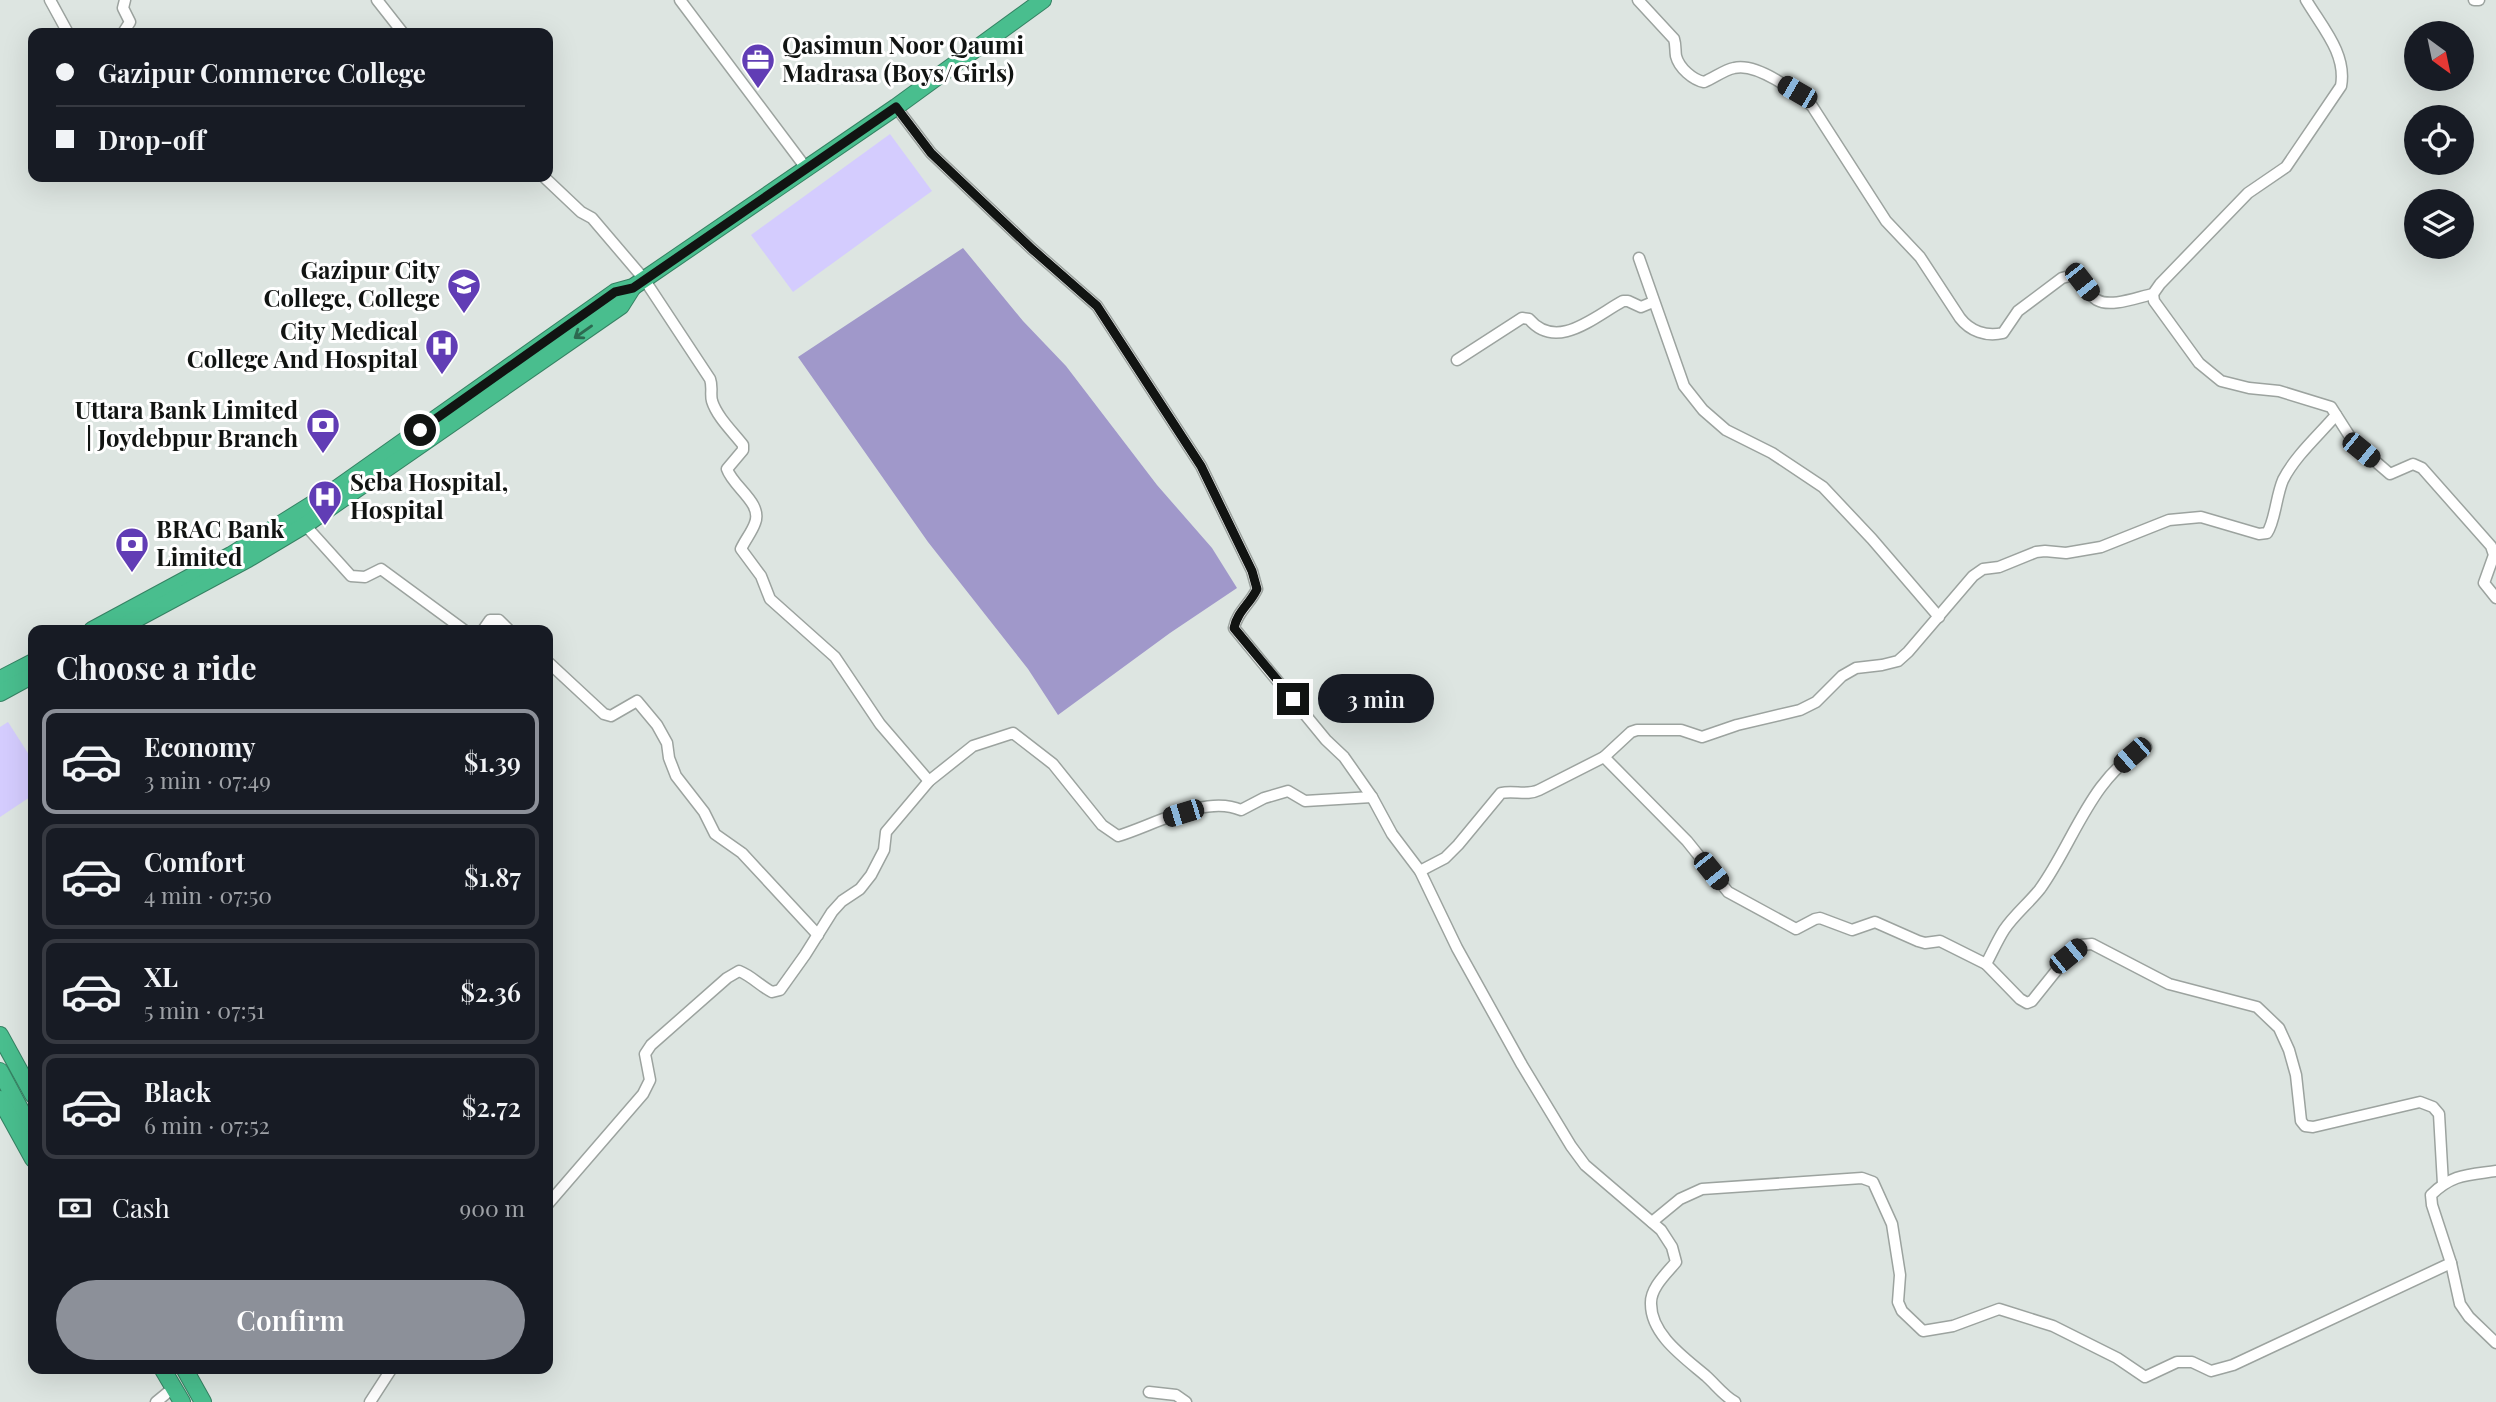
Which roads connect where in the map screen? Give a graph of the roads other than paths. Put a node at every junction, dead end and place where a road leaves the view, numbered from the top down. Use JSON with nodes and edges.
{"nodes":[{"id":1,"x":50,"y":0,"type":"edge"},
{"id":2,"x":125,"y":0,"type":"edge"},
{"id":3,"x":377,"y":0,"type":"edge"},
{"id":4,"x":680,"y":0,"type":"edge"},
{"id":5,"x":1043,"y":0,"type":"edge"},
{"id":6,"x":1638,"y":0,"type":"edge"},
{"id":7,"x":2306,"y":0,"type":"edge"},
{"id":8,"x":65,"y":28,"type":"edge"},
{"id":9,"x":126,"y":28,"type":"edge"},
{"id":10,"x":399,"y":28,"type":"edge"},
{"id":11,"x":896,"y":107,"type":"junction"},
{"id":12,"x":806,"y":168,"type":"junction"},
{"id":13,"x":549,"y":182,"type":"edge"},
{"id":14,"x":1639,"y":258,"type":"dead end"},
{"id":15,"x":639,"y":284,"type":"junction"},
{"id":16,"x":2153,"y":294,"type":"junction"},
{"id":17,"x":1653,"y":302,"type":"junction"},
{"id":18,"x":1457,"y":360,"type":"dead end"},
{"id":19,"x":2336,"y":415,"type":"junction"},
{"id":20,"x":305,"y":525,"type":"junction"},
{"id":21,"x":2496,"y":597,"type":"edge"},
{"id":22,"x":1939,"y":617,"type":"junction"},
{"id":23,"x":101,"y":625,"type":"edge"},
{"id":24,"x":125,"y":625,"type":"edge"},
{"id":25,"x":457,"y":625,"type":"edge"},
{"id":26,"x":486,"y":625,"type":"edge"},
{"id":27,"x":504,"y":625,"type":"edge"},
{"id":28,"x":28,"y":665,"type":"edge"},
{"id":29,"x":553,"y":667,"type":"edge"},
{"id":30,"x":28,"y":678,"type":"edge"},
{"id":31,"x":0,"y":679,"type":"edge"},
{"id":32,"x":0,"y":693,"type":"edge"},
{"id":33,"x":2146,"y":747,"type":"dead end"},
{"id":34,"x":1604,"y":757,"type":"junction"},
{"id":35,"x":929,"y":781,"type":"junction"},
{"id":36,"x":1372,"y":797,"type":"junction"},
{"id":37,"x":1420,"y":871,"type":"junction"},
{"id":38,"x":818,"y":935,"type":"junction"},
{"id":39,"x":1986,"y":964,"type":"junction"},
{"id":40,"x":0,"y":1035,"type":"edge"},
{"id":41,"x":0,"y":1071,"type":"edge"},
{"id":42,"x":28,"y":1085,"type":"edge"},
{"id":43,"x":0,"y":1099,"type":"edge"},
{"id":44,"x":28,"y":1124,"type":"edge"},
{"id":45,"x":28,"y":1150,"type":"edge"},
{"id":46,"x":2496,"y":1171,"type":"edge"},
{"id":47,"x":2442,"y":1184,"type":"junction"},
{"id":48,"x":553,"y":1198,"type":"edge"},
{"id":49,"x":1652,"y":1222,"type":"junction"},
{"id":50,"x":2451,"y":1263,"type":"junction"},
{"id":51,"x":2496,"y":1343,"type":"edge"},
{"id":52,"x":155,"y":1374,"type":"edge"},
{"id":53,"x":166,"y":1374,"type":"edge"},
{"id":54,"x":187,"y":1374,"type":"edge"},
{"id":55,"x":388,"y":1374,"type":"edge"},
{"id":56,"x":1149,"y":1392,"type":"dead end"},
{"id":57,"x":165,"y":1399,"type":"edge"},
{"id":58,"x":182,"y":1402,"type":"edge"},
{"id":59,"x":202,"y":1402,"type":"edge"},
{"id":60,"x":370,"y":1402,"type":"edge"},
{"id":61,"x":1186,"y":1402,"type":"edge"},
{"id":62,"x":1735,"y":1402,"type":"edge"}],
"edges":[{"from":1,"to":8,"type":"street"},
{"from":2,"to":9,"type":"street"},
{"from":3,"to":10,"type":"street"},
{"from":4,"to":12,"type":"street"},
{"from":5,"to":11,"type":"highway"},
{"from":6,"to":16,"type":"street"},
{"from":7,"to":16,"type":"street"},
{"from":11,"to":12,"type":"highway"},
{"from":11,"to":36,"type":"street"},
{"from":12,"to":15,"type":"highway"},
{"from":13,"to":15,"type":"street"},
{"from":14,"to":17,"type":"street"},
{"from":15,"to":20,"type":"highway","one_way":true},
{"from":15,"to":23,"type":"highway"},
{"from":15,"to":35,"type":"street"},
{"from":16,"to":19,"type":"street"},
{"from":17,"to":18,"type":"street"},
{"from":17,"to":22,"type":"street"},
{"from":19,"to":21,"type":"street"},
{"from":19,"to":22,"type":"street"},
{"from":20,"to":24,"type":"highway"},
{"from":20,"to":25,"type":"street"},
{"from":22,"to":34,"type":"street"},
{"from":26,"to":27,"type":"street"},
{"from":28,"to":31,"type":"highway"},
{"from":29,"to":38,"type":"street"},
{"from":30,"to":32,"type":"highway"},
{"from":33,"to":39,"type":"street"},
{"from":34,"to":37,"type":"street"},
{"from":34,"to":39,"type":"street"},
{"from":35,"to":36,"type":"street"},
{"from":35,"to":38,"type":"street"},
{"from":36,"to":37,"type":"street"},
{"from":37,"to":49,"type":"street"},
{"from":38,"to":48,"type":"street"},
{"from":39,"to":47,"type":"street"},
{"from":40,"to":42,"type":"highway"},
{"from":41,"to":44,"type":"highway"},
{"from":43,"to":45,"type":"highway"},
{"from":46,"to":47,"type":"street"},
{"from":47,"to":50,"type":"street"},
{"from":49,"to":50,"type":"street"},
{"from":49,"to":62,"type":"street"},
{"from":50,"to":51,"type":"street"},
{"from":52,"to":57,"type":"highway"},
{"from":53,"to":58,"type":"highway"},
{"from":54,"to":59,"type":"highway"},
{"from":55,"to":60,"type":"street"},
{"from":56,"to":61,"type":"street"}]}
